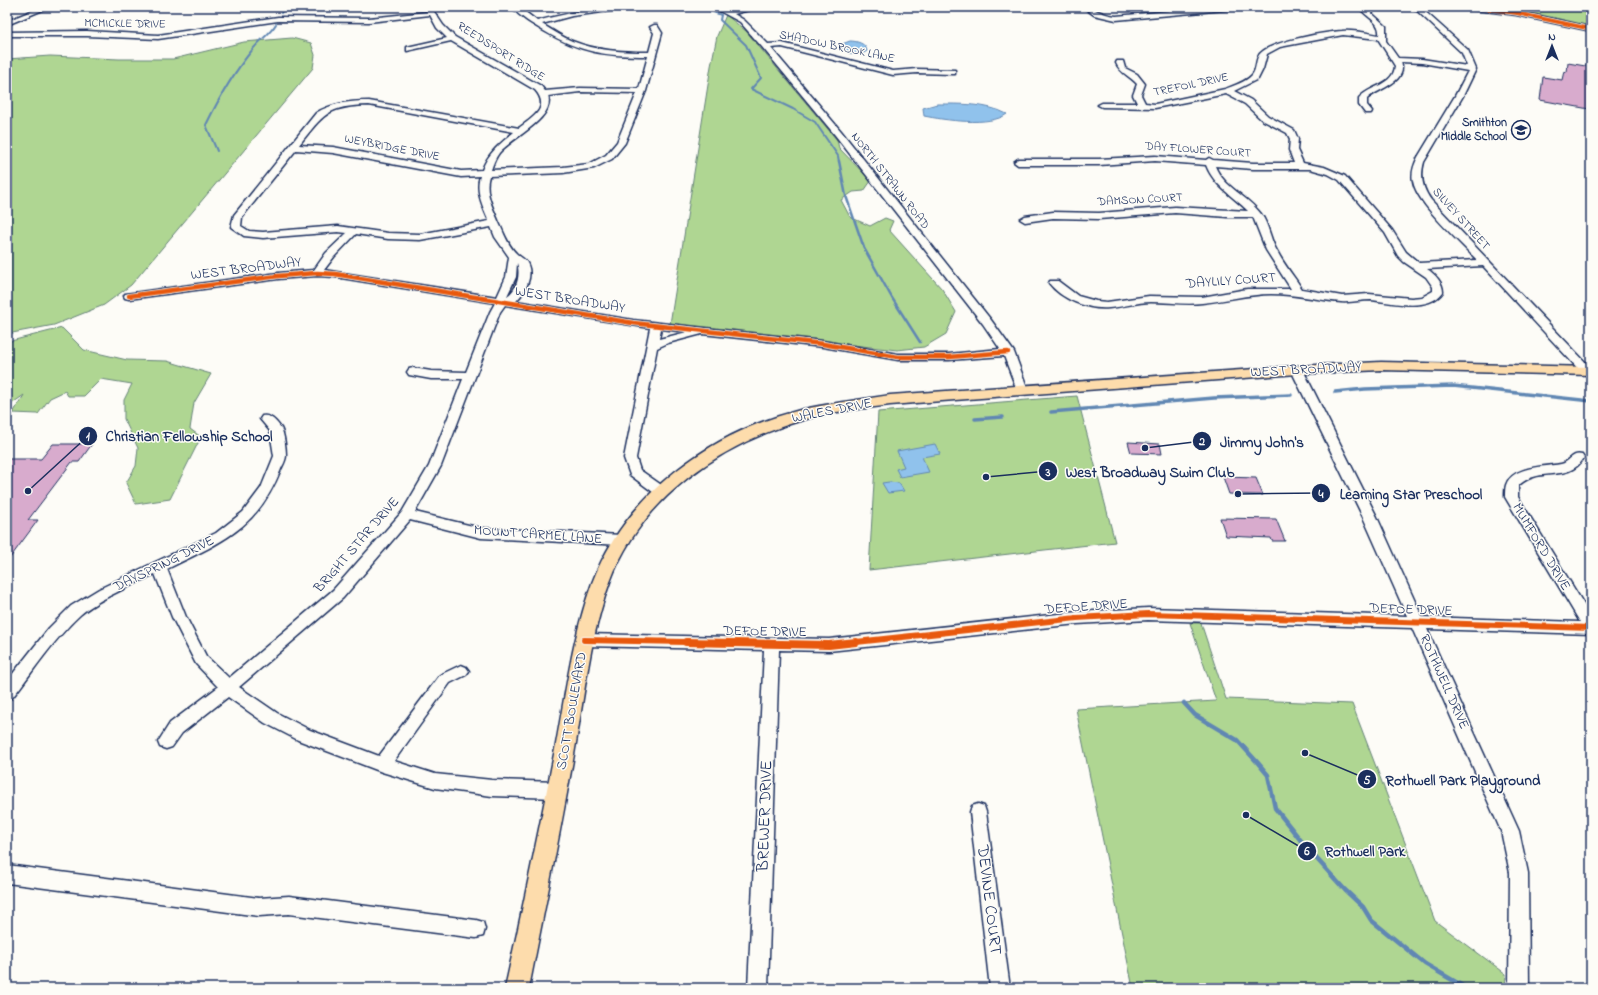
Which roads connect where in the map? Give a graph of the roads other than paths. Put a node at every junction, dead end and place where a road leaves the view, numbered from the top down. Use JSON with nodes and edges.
{"nodes":[{"id":1,"x":46,"y":7,"type":"edge"},
{"id":2,"x":515,"y":7,"type":"edge"},
{"id":3,"x":626,"y":7,"type":"edge"},
{"id":4,"x":715,"y":7,"type":"edge"},
{"id":5,"x":757,"y":7,"type":"edge"},
{"id":6,"x":1086,"y":7,"type":"edge"},
{"id":7,"x":1236,"y":7,"type":"edge"},
{"id":8,"x":1362,"y":7,"type":"edge"},
{"id":9,"x":1416,"y":7,"type":"edge"},
{"id":10,"x":1469,"y":7,"type":"edge"},
{"id":11,"x":1182,"y":9,"type":"edge"},
{"id":12,"x":430,"y":10,"type":"edge"},
{"id":13,"x":728,"y":13,"type":"junction"},
{"id":14,"x":7,"y":23,"type":"edge"},
{"id":15,"x":535,"y":24,"type":"junction"},
{"id":16,"x":654,"y":27,"type":"dead end"},
{"id":17,"x":1591,"y":29,"type":"edge"},
{"id":18,"x":7,"y":34,"type":"edge"},
{"id":19,"x":1382,"y":37,"type":"junction"},
{"id":20,"x":452,"y":39,"type":"junction"},
{"id":21,"x":766,"y":46,"type":"junction"},
{"id":22,"x":410,"y":49,"type":"dead end"},
{"id":23,"x":652,"y":54,"type":"junction"},
{"id":24,"x":1396,"y":60,"type":"junction"},
{"id":25,"x":1120,"y":62,"type":"dead end"},
{"id":26,"x":1472,"y":69,"type":"junction"},
{"id":27,"x":952,"y":72,"type":"dead end"},
{"id":28,"x":642,"y":91,"type":"junction"},
{"id":29,"x":1227,"y":91,"type":"junction"},
{"id":30,"x":544,"y":94,"type":"junction"},
{"id":31,"x":1102,"y":105,"type":"dead end"},
{"id":32,"x":1142,"y":106,"type":"junction"},
{"id":33,"x":1368,"y":111,"type":"dead end"},
{"id":34,"x":520,"y":131,"type":"junction"},
{"id":35,"x":293,"y":147,"type":"junction"},
{"id":36,"x":1209,"y":161,"type":"junction"},
{"id":37,"x":1018,"y":162,"type":"dead end"},
{"id":38,"x":1299,"y":165,"type":"junction"},
{"id":39,"x":485,"y":173,"type":"junction"},
{"id":40,"x":1256,"y":214,"type":"junction"},
{"id":41,"x":1025,"y":219,"type":"dead end"},
{"id":42,"x":495,"y":223,"type":"junction"},
{"id":43,"x":354,"y":231,"type":"junction"},
{"id":44,"x":1485,"y":263,"type":"junction"},
{"id":45,"x":1416,"y":266,"type":"junction"},
{"id":46,"x":317,"y":273,"type":"junction"},
{"id":47,"x":1054,"y":283,"type":"dead end"},
{"id":48,"x":1298,"y":292,"type":"junction"},
{"id":49,"x":1438,"y":292,"type":"joint"},
{"id":50,"x":129,"y":296,"type":"dead end"},
{"id":51,"x":502,"y":301,"type":"junction"},
{"id":52,"x":656,"y":325,"type":"junction"},
{"id":53,"x":706,"y":331,"type":"junction"},
{"id":54,"x":651,"y":347,"type":"junction"},
{"id":55,"x":1008,"y":352,"type":"junction"},
{"id":56,"x":1297,"y":370,"type":"junction"},
{"id":57,"x":1589,"y":371,"type":"edge"},
{"id":58,"x":413,"y":372,"type":"dead end"},
{"id":59,"x":470,"y":376,"type":"junction"},
{"id":60,"x":1022,"y":390,"type":"junction"},
{"id":61,"x":266,"y":419,"type":"dead end"},
{"id":62,"x":1578,"y":458,"type":"dead end"},
{"id":63,"x":662,"y":492,"type":"junction"},
{"id":64,"x":408,"y":515,"type":"junction"},
{"id":65,"x":622,"y":540,"type":"junction"},
{"id":66,"x":159,"y":567,"type":"junction"},
{"id":67,"x":1418,"y":622,"type":"junction"},
{"id":68,"x":1591,"y":628,"type":"edge"},
{"id":69,"x":584,"y":640,"type":"junction"},
{"id":70,"x":772,"y":644,"type":"junction"},
{"id":71,"x":461,"y":671,"type":"dead end"},
{"id":72,"x":228,"y":688,"type":"junction"},
{"id":73,"x":7,"y":693,"type":"edge"},
{"id":74,"x":166,"y":742,"type":"dead end"},
{"id":75,"x":382,"y":765,"type":"junction"},
{"id":76,"x":557,"y":790,"type":"junction"},
{"id":77,"x":978,"y":812,"type":"dead end"},
{"id":78,"x":7,"y":874,"type":"edge"},
{"id":79,"x":476,"y":929,"type":"dead end"},
{"id":80,"x":518,"y":988,"type":"edge"},
{"id":81,"x":758,"y":988,"type":"edge"},
{"id":82,"x":1000,"y":988,"type":"edge"},
{"id":83,"x":1519,"y":988,"type":"edge"}],
"edges":[{"from":1,"to":14,"type":"street"},
{"from":2,"to":15,"type":"street"},
{"from":3,"to":15,"type":"street"},
{"from":4,"to":13,"type":"street","name":"NORTH STRAWN ROAD"},
{"from":5,"to":13,"type":"street"},
{"from":6,"to":11,"type":"street"},
{"from":7,"to":11,"type":"street"},
{"from":8,"to":19,"type":"street"},
{"from":9,"to":26,"type":"street"},
{"from":10,"to":17,"type":"street"},
{"from":12,"to":18,"type":"street","name":"MCMICKLE DRIVE"},
{"from":12,"to":20,"type":"street","name":"REEDSPORT RIDGE"},
{"from":13,"to":21,"type":"street","name":"NORTH STRAWN ROAD"},
{"from":15,"to":23,"type":"street"},
{"from":16,"to":23,"type":"street","name":"WEYBRIDGE DRIVE"},
{"from":19,"to":24,"type":"street"},
{"from":19,"to":29,"type":"street","name":"TREFOIL DRIVE"},
{"from":20,"to":22,"type":"street"},
{"from":20,"to":30,"type":"street","name":"REEDSPORT RIDGE"},
{"from":21,"to":27,"type":"street","name":"SHADOW BROOK LANE"},
{"from":21,"to":55,"type":"street","name":"NORTH STRAWN ROAD"},
{"from":23,"to":28,"type":"street","name":"WEYBRIDGE DRIVE"},
{"from":24,"to":26,"type":"street"},
{"from":24,"to":33,"type":"street"},
{"from":25,"to":32,"type":"street"},
{"from":26,"to":44,"type":"street","name":"SILVEY STREET"},
{"from":28,"to":30,"type":"street"},
{"from":28,"to":39,"type":"street","name":"WEYBRIDGE DRIVE"},
{"from":29,"to":32,"type":"street","name":"TREFOIL DRIVE"},
{"from":29,"to":38,"type":"street"},
{"from":30,"to":34,"type":"street","name":"REEDSPORT RIDGE"},
{"from":31,"to":32,"type":"street","name":"TREFOIL DRIVE"},
{"from":34,"to":35,"type":"street"},
{"from":34,"to":39,"type":"street","name":"REEDSPORT RIDGE"},
{"from":35,"to":39,"type":"street","name":"WEYBRIDGE DRIVE"},
{"from":35,"to":43,"type":"street"},
{"from":36,"to":37,"type":"street","name":"DAY FLOWER COURT"},
{"from":36,"to":38,"type":"street","name":"DAY FLOWER COURT"},
{"from":36,"to":40,"type":"street"},
{"from":38,"to":45,"type":"street","name":"DAY FLOWER COURT"},
{"from":39,"to":42,"type":"street","name":"REEDSPORT RIDGE"},
{"from":40,"to":41,"type":"street","name":"DAMSON COURT"},
{"from":40,"to":48,"type":"street"},
{"from":42,"to":43,"type":"street"},
{"from":42,"to":51,"type":"street","name":"REEDSPORT RIDGE"},
{"from":43,"to":46,"type":"street"},
{"from":44,"to":45,"type":"street"},
{"from":44,"to":57,"type":"street","name":"SILVEY STREET"},
{"from":45,"to":49,"type":"street","name":"DAY FLOWER COURT"},
{"from":46,"to":50,"type":"street","name":"WEST BROADWAY"},
{"from":46,"to":51,"type":"street","name":"WEST BROADWAY"},
{"from":47,"to":48,"type":"street","name":"DAYLILY COURT"},
{"from":48,"to":49,"type":"street","name":"DAYLILY COURT"},
{"from":51,"to":52,"type":"street","name":"WEST BROADWAY"},
{"from":51,"to":59,"type":"street","name":"BRIGHT STAR DRIVE"},
{"from":52,"to":53,"type":"street","name":"WEST BROADWAY"},
{"from":52,"to":54,"type":"street"},
{"from":53,"to":54,"type":"street"},
{"from":53,"to":55,"type":"street","name":"WEST BROADWAY"},
{"from":54,"to":63,"type":"street"},
{"from":55,"to":60,"type":"street","name":"NORTH STRAWN ROAD"},
{"from":56,"to":57,"type":"main road","name":"WEST BROADWAY"},
{"from":56,"to":60,"type":"main road","name":"WEST BROADWAY"},
{"from":56,"to":67,"type":"street","name":"ROTHWELL DRIVE"},
{"from":58,"to":59,"type":"street"},
{"from":59,"to":64,"type":"street","name":"BRIGHT STAR DRIVE"},
{"from":60,"to":63,"type":"main road","name":"WALES DRIVE"},
{"from":61,"to":66,"type":"street","name":"DAYSPRING DRIVE"},
{"from":62,"to":68,"type":"street","name":"MUMFORD DRIVE"},
{"from":63,"to":65,"type":"main road","name":"SCOTT BOULEVARD"},
{"from":64,"to":65,"type":"street","name":"MOUNT CARMEL LANE"},
{"from":64,"to":72,"type":"street","name":"BRIGHT STAR DRIVE"},
{"from":65,"to":69,"type":"main road","name":"SCOTT BOULEVARD"},
{"from":66,"to":72,"type":"street"},
{"from":66,"to":73,"type":"street","name":"DAYSPRING DRIVE"},
{"from":67,"to":68,"type":"street","name":"DEFOE DRIVE"},
{"from":67,"to":70,"type":"street","name":"DEFOE DRIVE"},
{"from":67,"to":83,"type":"street","name":"ROTHWELL DRIVE"},
{"from":69,"to":70,"type":"street","name":"DEFOE DRIVE"},
{"from":69,"to":76,"type":"main road","name":"SCOTT BOULEVARD"},
{"from":70,"to":81,"type":"street","name":"BREWER DRIVE"},
{"from":71,"to":75,"type":"street"},
{"from":72,"to":74,"type":"street","name":"BRIGHT STAR DRIVE"},
{"from":72,"to":75,"type":"street"},
{"from":75,"to":76,"type":"street"},
{"from":76,"to":80,"type":"main road","name":"SCOTT BOULEVARD"},
{"from":77,"to":82,"type":"street","name":"DEVINE COURT"},
{"from":78,"to":79,"type":"street"}]}
